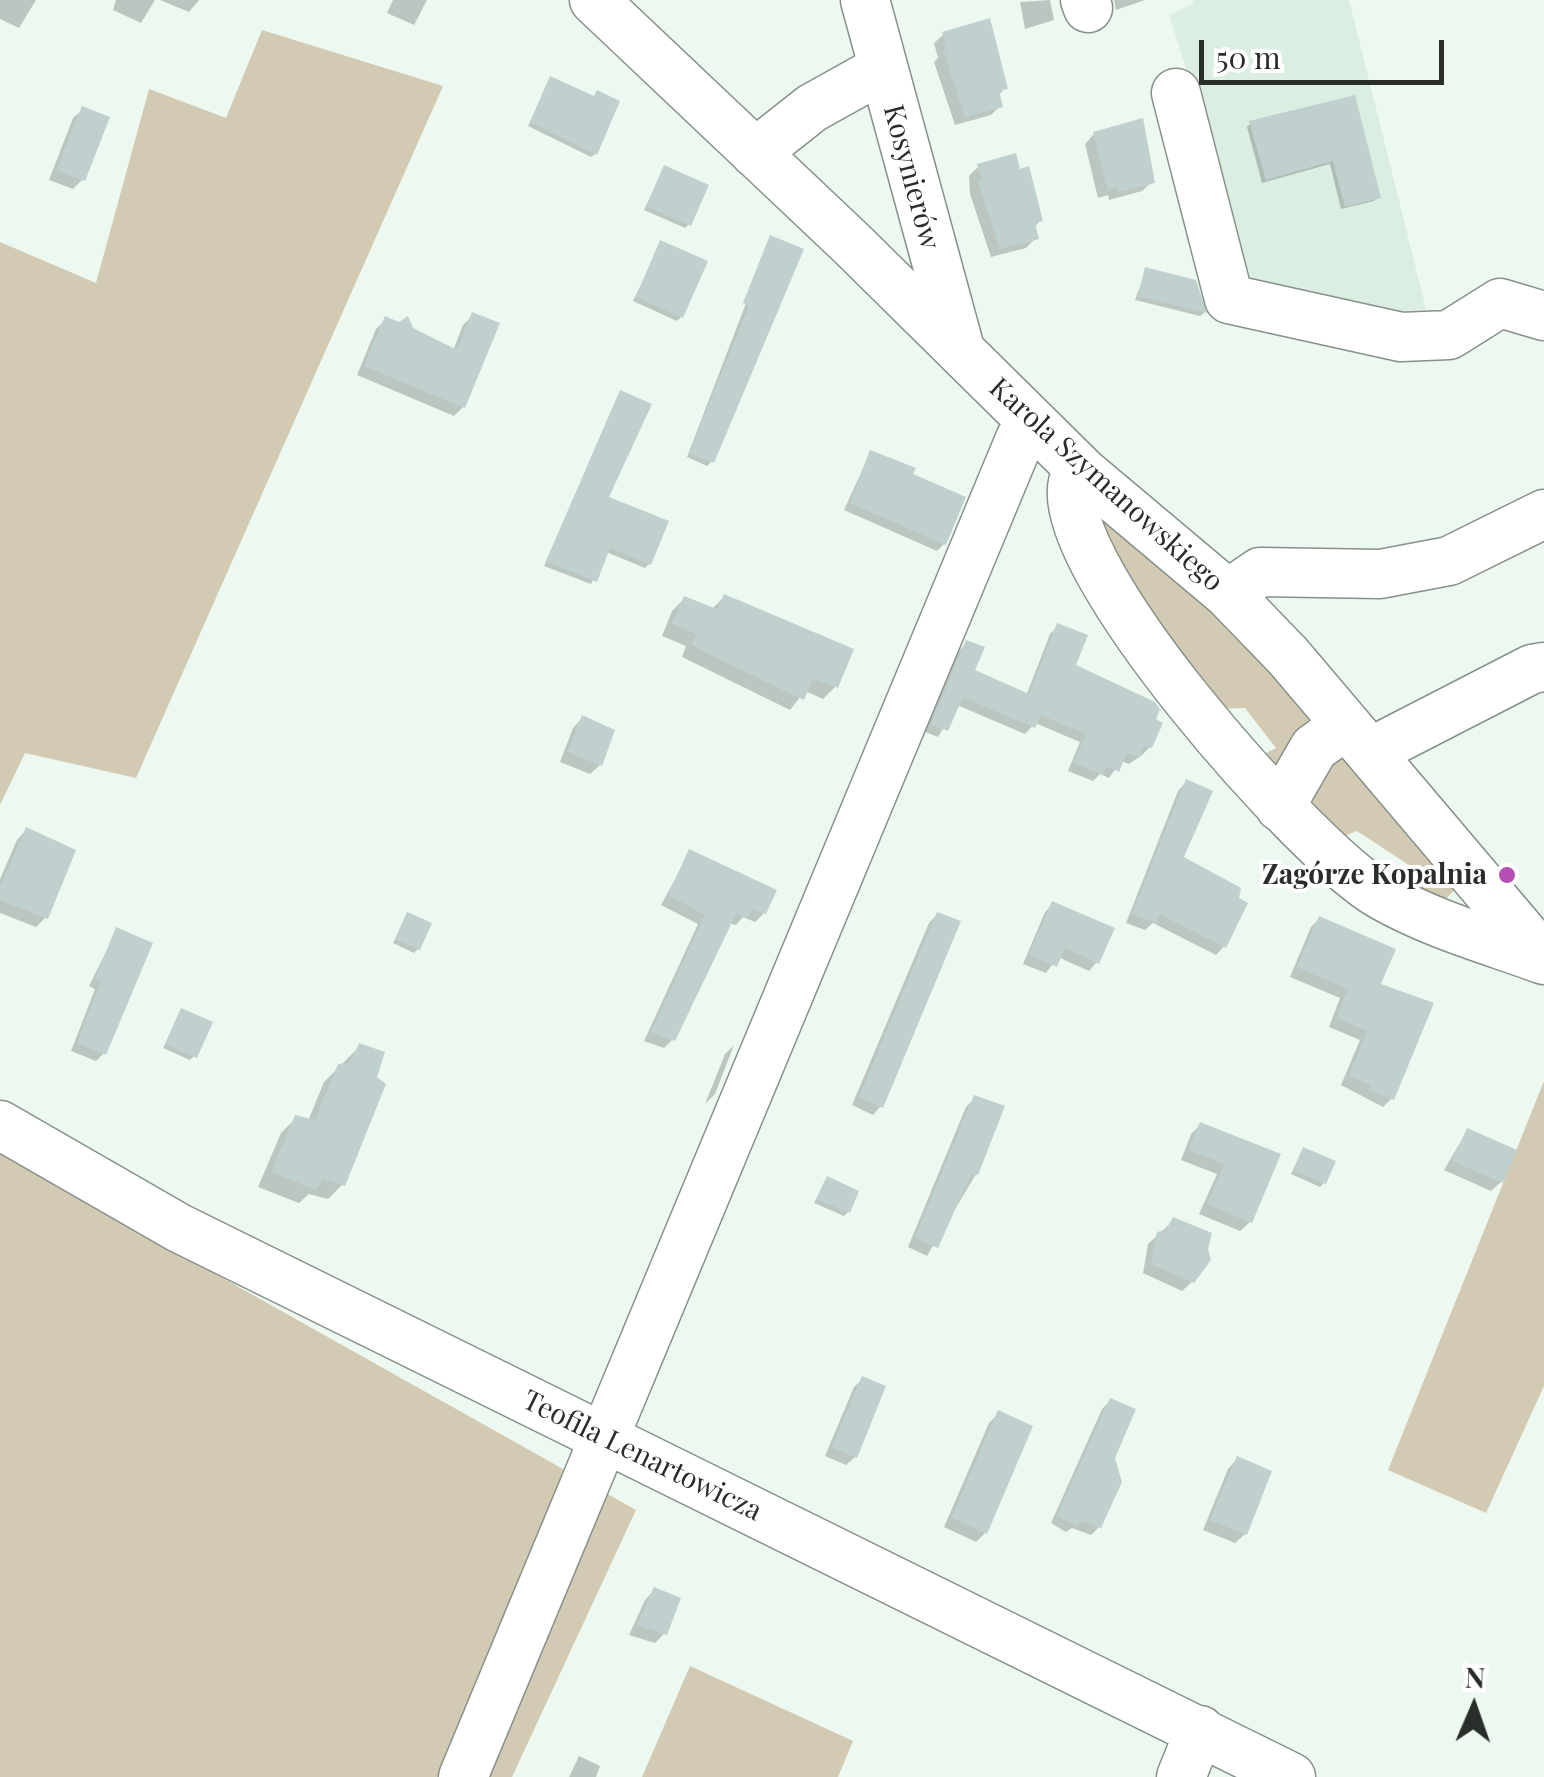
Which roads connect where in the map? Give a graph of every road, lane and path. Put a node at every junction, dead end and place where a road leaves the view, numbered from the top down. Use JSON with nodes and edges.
{"nodes":[{"id":1,"x":594,"y":0,"type":"edge"},
{"id":2,"x":872,"y":2,"type":"edge"},
{"id":3,"x":882,"y":69,"type":"junction"},
{"id":4,"x":1176,"y":93,"type":"dead end"},
{"id":5,"x":755,"y":153,"type":"junction"},
{"id":6,"x":1544,"y":316,"type":"edge"},
{"id":7,"x":961,"y":353,"type":"junction"},
{"id":8,"x":1032,"y":422,"type":"junction"},
{"id":9,"x":1083,"y":472,"type":"junction"},
{"id":10,"x":1544,"y":514,"type":"edge"},
{"id":11,"x":1228,"y":594,"type":"junction"},
{"id":12,"x":1544,"y":667,"type":"edge"},
{"id":13,"x":1360,"y":740,"type":"junction"},
{"id":14,"x":1280,"y":806,"type":"junction"},
{"id":15,"x":1481,"y":882,"type":"junction"},
{"id":16,"x":1443,"y":924,"type":"junction"},
{"id":17,"x":1544,"y":959,"type":"edge"},
{"id":18,"x":0,"y":1125,"type":"edge"},
{"id":19,"x":605,"y":1438,"type":"junction"},
{"id":20,"x":1200,"y":1730,"type":"junction"},
{"id":21,"x":463,"y":1777,"type":"edge"},
{"id":22,"x":1181,"y":1777,"type":"edge"},
{"id":23,"x":1291,"y":1777,"type":"edge"}],
"edges":[{"from":1,"to":5,"type":"street","name":"Karola Szymanowskiego"},
{"from":2,"to":3,"type":"street","name":"Kosynierów"},
{"from":3,"to":5,"type":"street"},
{"from":3,"to":7,"type":"street","name":"Kosynierów"},
{"from":4,"to":6,"type":"street"},
{"from":5,"to":7,"type":"street","name":"Karola Szymanowskiego"},
{"from":7,"to":8,"type":"street","name":"Karola Szymanowskiego"},
{"from":8,"to":9,"type":"street","name":"Karola Szymanowskiego"},
{"from":8,"to":19,"type":"street"},
{"from":9,"to":11,"type":"street","name":"Karola Szymanowskiego"},
{"from":9,"to":14,"type":"street"},
{"from":10,"to":11,"type":"street"},
{"from":11,"to":13,"type":"street","name":"Karola Szymanowskiego"},
{"from":12,"to":13,"type":"street"},
{"from":13,"to":14,"type":"street"},
{"from":13,"to":15,"type":"street","name":"Karola Szymanowskiego"},
{"from":14,"to":16,"type":"street"},
{"from":15,"to":16,"type":"street"},
{"from":15,"to":17,"type":"street","name":"Karola Szymanowskiego"},
{"from":16,"to":17,"type":"street"},
{"from":18,"to":19,"type":"street","name":"Teofila Lenartowicza"},
{"from":19,"to":20,"type":"street","name":"Teofila Lenartowicza"},
{"from":19,"to":21,"type":"street"},
{"from":20,"to":22,"type":"street"},
{"from":20,"to":23,"type":"street","name":"Teofila Lenartowicza"}]}
